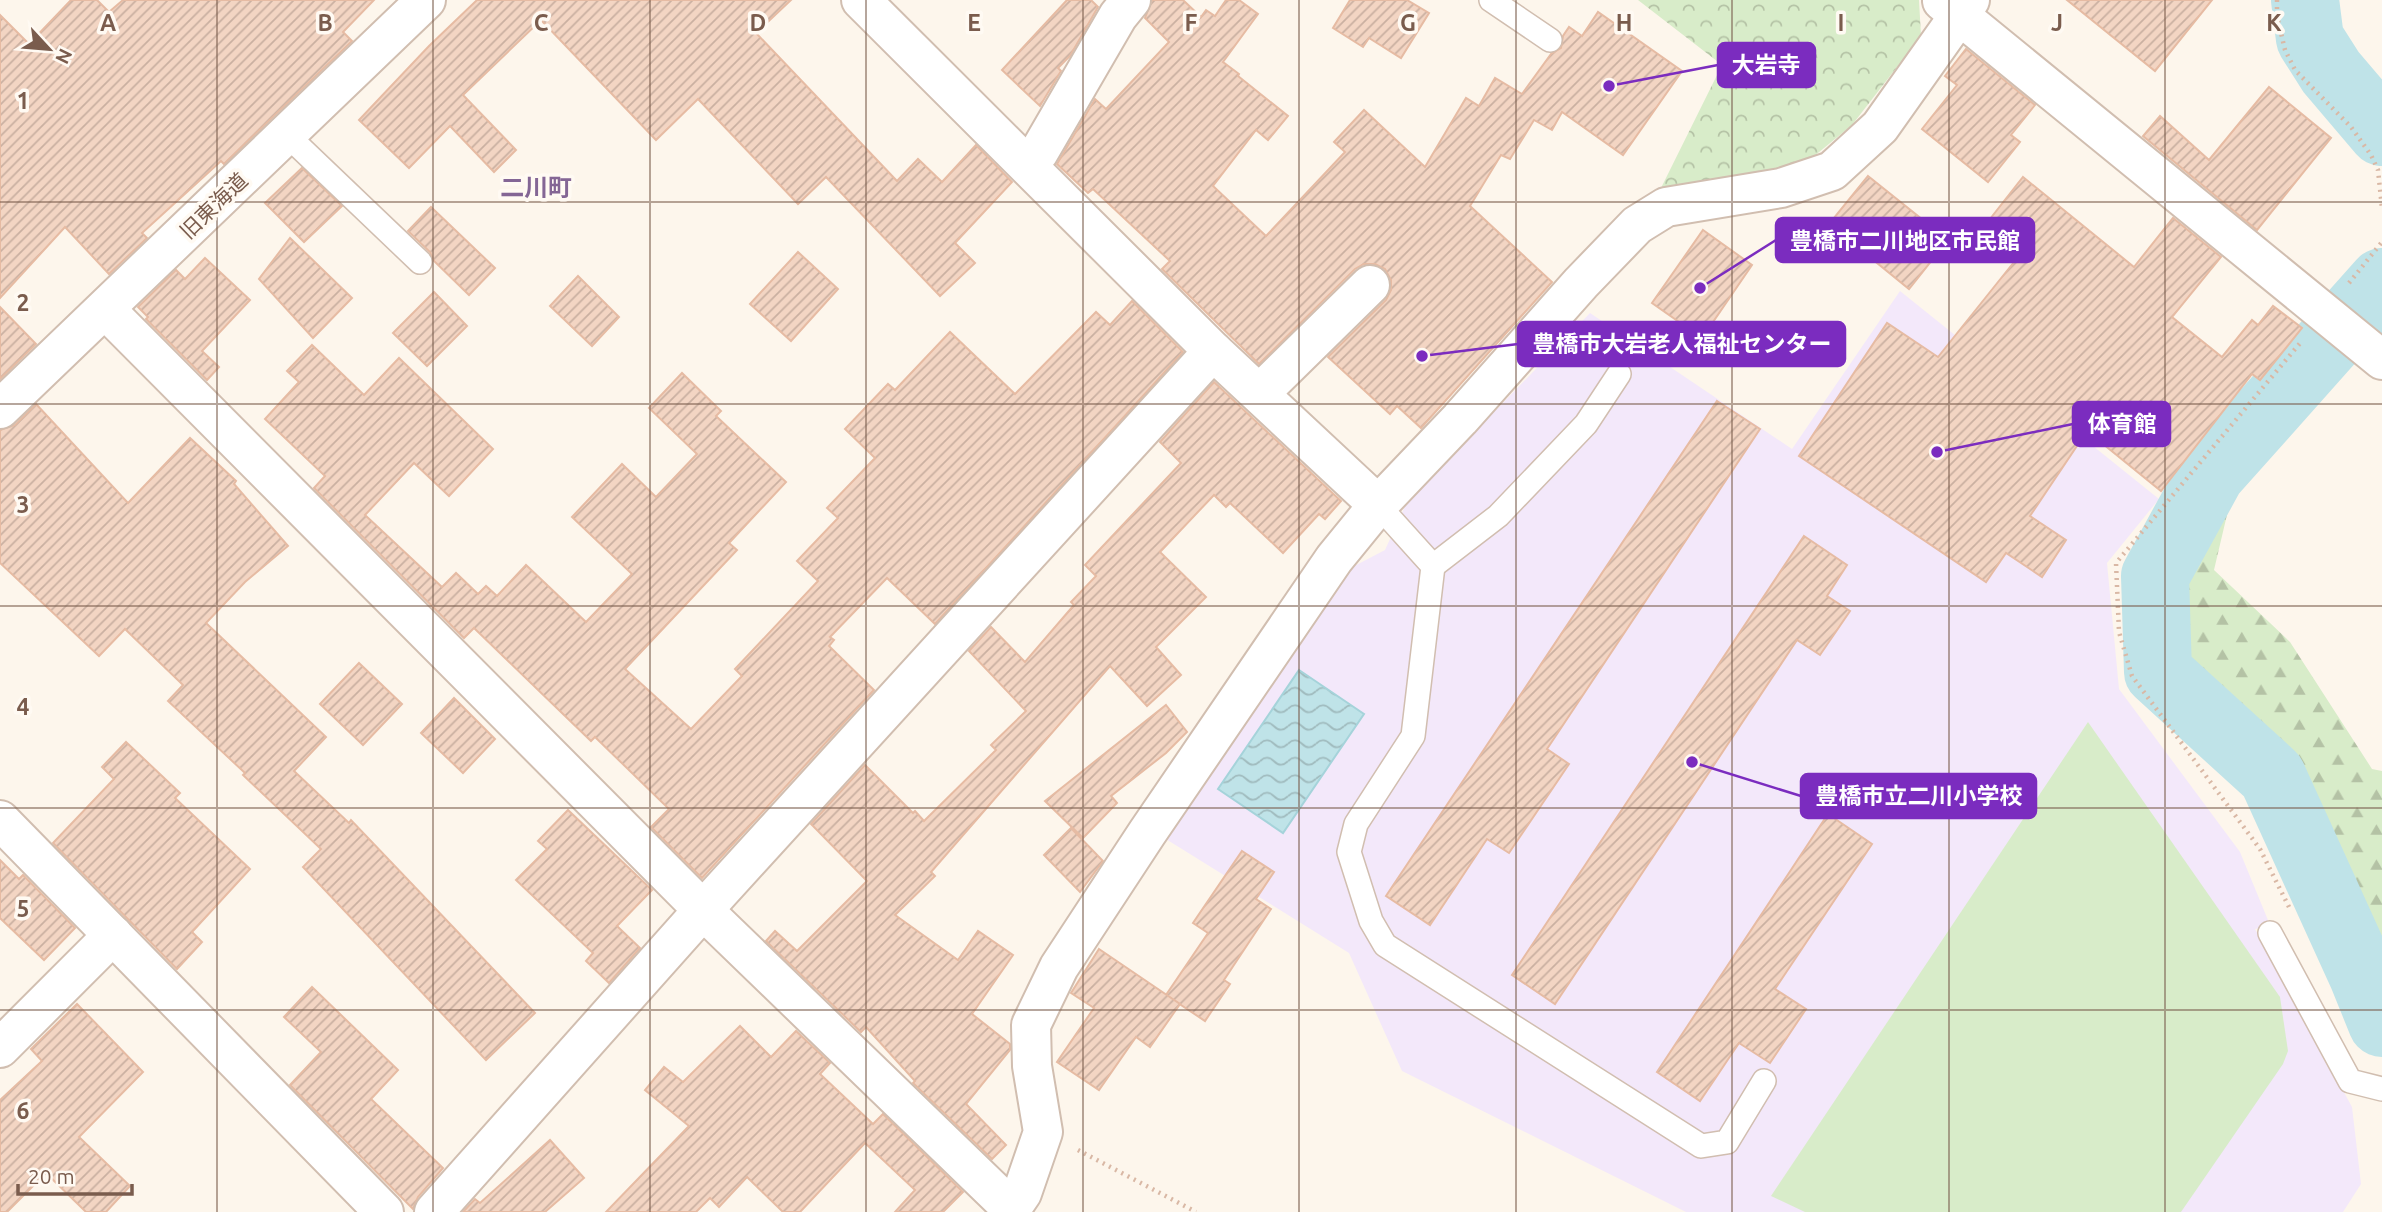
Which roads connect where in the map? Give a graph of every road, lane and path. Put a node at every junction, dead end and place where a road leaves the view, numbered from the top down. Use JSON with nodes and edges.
{"nodes":[{"id":1,"x":426,"y":0,"type":"edge"},
{"id":2,"x":860,"y":0,"type":"edge"},
{"id":3,"x":1131,"y":0,"type":"edge"},
{"id":4,"x":1491,"y":0,"type":"edge"},
{"id":5,"x":2277,"y":0,"type":"edge"},
{"id":6,"x":1956,"y":6,"type":"edge"},
{"id":7,"x":1550,"y":40,"type":"dead end"},
{"id":8,"x":287,"y":135,"type":"junction"},
{"id":9,"x":1028,"y":165,"type":"junction"},
{"id":10,"x":2382,"y":208,"type":"edge"},
{"id":11,"x":2382,"y":242,"type":"edge"},
{"id":12,"x":420,"y":262,"type":"dead end"},
{"id":13,"x":1370,"y":285,"type":"dead end"},
{"id":14,"x":106,"y":310,"type":"junction"},
{"id":15,"x":2339,"y":324,"type":"junction"},
{"id":16,"x":1213,"y":351,"type":"junction"},
{"id":17,"x":2382,"y":360,"type":"edge"},
{"id":18,"x":1619,"y":374,"type":"dead end"},
{"id":19,"x":1260,"y":393,"type":"junction"},
{"id":20,"x":0,"y":409,"type":"edge"},
{"id":21,"x":1378,"y":505,"type":"junction"},
{"id":22,"x":1433,"y":566,"type":"junction"},
{"id":23,"x":0,"y":820,"type":"edge"},
{"id":24,"x":703,"y":910,"type":"junction"},
{"id":25,"x":2291,"y":912,"type":"dead end"},
{"id":26,"x":2270,"y":933,"type":"dead end"},
{"id":27,"x":113,"y":935,"type":"junction"},
{"id":28,"x":0,"y":1048,"type":"edge"},
{"id":29,"x":1764,"y":1081,"type":"dead end"},
{"id":30,"x":2381,"y":1089,"type":"edge"},
{"id":31,"x":1043,"y":1132,"type":"junction"},
{"id":32,"x":1010,"y":1211,"type":"edge"},
{"id":33,"x":384,"y":1212,"type":"edge"},
{"id":34,"x":434,"y":1212,"type":"edge"},
{"id":35,"x":1196,"y":1212,"type":"edge"}],
"edges":[{"from":1,"to":8,"type":"street","name":"旧東海道"},
{"from":2,"to":9,"type":"street"},
{"from":3,"to":9,"type":"street"},
{"from":4,"to":7,"type":"lane"},
{"from":5,"to":10,"type":"path"},
{"from":6,"to":15,"type":"street"},
{"from":6,"to":21,"type":"street"},
{"from":8,"to":12,"type":"lane"},
{"from":8,"to":14,"type":"street","name":"旧東海道"},
{"from":9,"to":16,"type":"street"},
{"from":11,"to":15,"type":"path"},
{"from":13,"to":19,"type":"street"},
{"from":14,"to":20,"type":"street","name":"旧東海道"},
{"from":14,"to":24,"type":"street"},
{"from":15,"to":17,"type":"street"},
{"from":15,"to":25,"type":"path"},
{"from":16,"to":19,"type":"street"},
{"from":16,"to":24,"type":"street"},
{"from":18,"to":22,"type":"lane"},
{"from":19,"to":21,"type":"street"},
{"from":21,"to":22,"type":"lane"},
{"from":21,"to":31,"type":"street"},
{"from":22,"to":29,"type":"lane"},
{"from":23,"to":27,"type":"street"},
{"from":24,"to":32,"type":"street"},
{"from":24,"to":34,"type":"street"},
{"from":26,"to":30,"type":"lane"},
{"from":27,"to":28,"type":"street"},
{"from":27,"to":33,"type":"street"},
{"from":31,"to":32,"type":"street"},
{"from":31,"to":35,"type":"path"}]}
